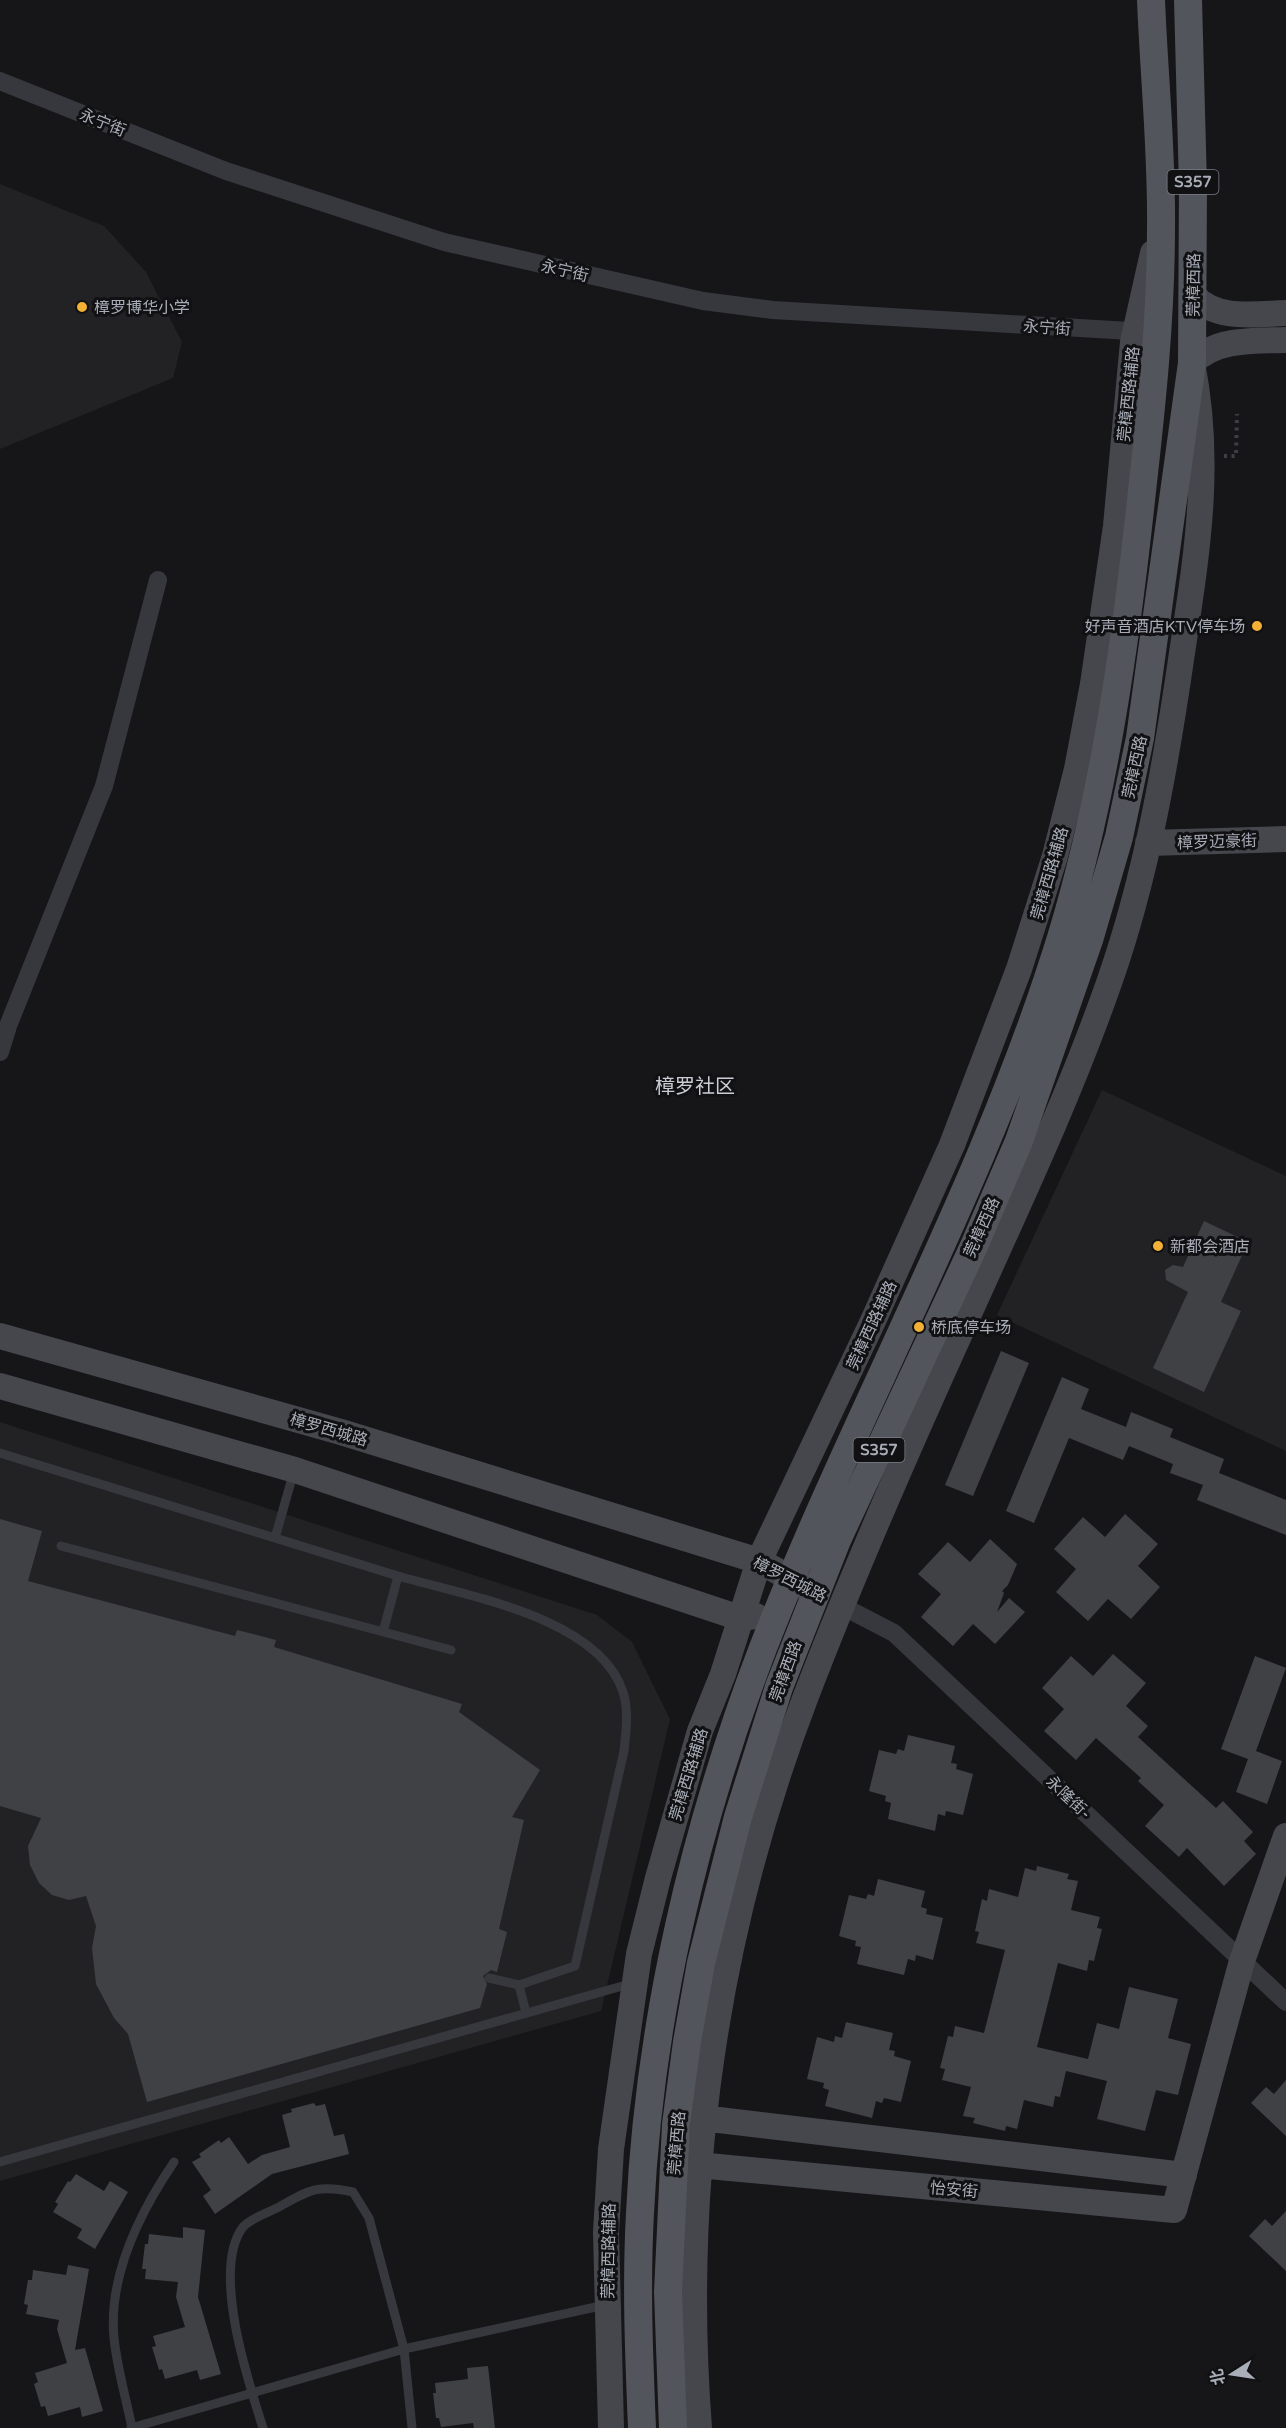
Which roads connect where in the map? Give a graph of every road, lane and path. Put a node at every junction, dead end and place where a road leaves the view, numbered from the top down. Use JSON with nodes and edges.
{"nodes":[{"id":1,"x":1151,"y":0,"type":"edge"},
{"id":2,"x":1188,"y":0,"type":"edge"},
{"id":3,"x":0,"y":81,"type":"edge"},
{"id":4,"x":1193,"y":295,"type":"junction"},
{"id":5,"x":1286,"y":313,"type":"edge"},
{"id":6,"x":1146,"y":332,"type":"junction"},
{"id":7,"x":1286,"y":340,"type":"edge"},
{"id":8,"x":1192,"y":363,"type":"junction"},
{"id":9,"x":158,"y":580,"type":"dead end"},
{"id":10,"x":1286,"y":839,"type":"edge"},
{"id":11,"x":1148,"y":843,"type":"junction"},
{"id":12,"x":0,"y":1052,"type":"edge"},
{"id":13,"x":0,"y":1336,"type":"edge"},
{"id":14,"x":846,"y":1378,"type":"junction"},
{"id":15,"x":0,"y":1386,"type":"edge"},
{"id":16,"x":925,"y":1413,"type":"junction"},
{"id":17,"x":0,"y":1453,"type":"edge"},
{"id":18,"x":295,"y":1470,"type":"junction"},
{"id":19,"x":275,"y":1538,"type":"junction"},
{"id":20,"x":62,"y":1546,"type":"dead end"},
{"id":21,"x":759,"y":1561,"type":"junction"},
{"id":22,"x":398,"y":1576,"type":"junction"},
{"id":23,"x":842,"y":1606,"type":"junction"},
{"id":24,"x":740,"y":1618,"type":"junction"},
{"id":25,"x":383,"y":1632,"type":"junction"},
{"id":26,"x":451,"y":1650,"type":"dead end"},
{"id":27,"x":1286,"y":1836,"type":"edge"},
{"id":28,"x":1242,"y":1961,"type":"junction"},
{"id":29,"x":489,"y":1978,"type":"dead end"},
{"id":30,"x":635,"y":1982,"type":"junction"},
{"id":31,"x":519,"y":1985,"type":"junction"},
{"id":32,"x":1286,"y":2002,"type":"edge"},
{"id":33,"x":526,"y":2013,"type":"junction"},
{"id":34,"x":702,"y":2118,"type":"junction"},
{"id":35,"x":0,"y":2162,"type":"edge"},
{"id":36,"x":174,"y":2162,"type":"dead end"},
{"id":37,"x":698,"y":2165,"type":"junction"},
{"id":38,"x":1184,"y":2175,"type":"junction"},
{"id":39,"x":607,"y":2304,"type":"junction"},
{"id":40,"x":404,"y":2349,"type":"junction"},
{"id":41,"x":252,"y":2393,"type":"junction"},
{"id":42,"x":131,"y":2428,"type":"edge"},
{"id":43,"x":263,"y":2428,"type":"edge"},
{"id":44,"x":412,"y":2428,"type":"edge"},
{"id":45,"x":611,"y":2428,"type":"edge"},
{"id":46,"x":642,"y":2428,"type":"edge"},
{"id":47,"x":673,"y":2428,"type":"edge"},
{"id":48,"x":699,"y":2428,"type":"edge"}],
"edges":[{"from":1,"to":6,"type":"main road","name":"莞樟西路","number":"S357"},
{"from":2,"to":4,"type":"main road","name":"莞樟西路","number":"S357"},
{"from":3,"to":6,"type":"street","name":"永宁街"},
{"from":4,"to":5,"type":"main road"},
{"from":4,"to":8,"type":"main road","name":"莞樟西路","number":"S357"},
{"from":6,"to":14,"type":"main road","name":"莞樟西路辅路"},
{"from":6,"to":46,"type":"main road","name":"莞樟西路","number":"S357"},
{"from":7,"to":8,"type":"main road"},
{"from":8,"to":11,"type":"main road"},
{"from":8,"to":47,"type":"main road","name":"莞樟西路","number":"S357"},
{"from":9,"to":12,"type":"street"},
{"from":10,"to":11,"type":"main road","name":"樟罗迈豪街"},
{"from":11,"to":16,"type":"main road"},
{"from":13,"to":21,"type":"main road","name":"樟罗西城路"},
{"from":14,"to":16,"type":"main road"},
{"from":14,"to":21,"type":"main road","name":"莞樟西路辅路"},
{"from":15,"to":18,"type":"main road","name":"樟罗西城路"},
{"from":16,"to":23,"type":"main road"},
{"from":17,"to":19,"type":"lane"},
{"from":18,"to":19,"type":"lane"},
{"from":18,"to":24,"type":"main road","name":"樟罗西城路"},
{"from":19,"to":22,"type":"lane"},
{"from":20,"to":25,"type":"lane"},
{"from":21,"to":23,"type":"main road","name":"樟罗西城路"},
{"from":21,"to":24,"type":"main road","name":"莞樟西路辅路"},
{"from":22,"to":25,"type":"lane"},
{"from":22,"to":31,"type":"lane"},
{"from":23,"to":24,"type":"main road","name":"樟罗西城路"},
{"from":23,"to":28,"type":"street","name":"永隆街-"},
{"from":23,"to":34,"type":"main road"},
{"from":24,"to":30,"type":"main road","name":"莞樟西路辅路"},
{"from":25,"to":26,"type":"lane"},
{"from":27,"to":28,"type":"main road","name":"怡安街"},
{"from":28,"to":32,"type":"street","name":"永隆街-"},
{"from":28,"to":38,"type":"main road","name":"怡安街"},
{"from":29,"to":31,"type":"lane"},
{"from":30,"to":33,"type":"lane"},
{"from":30,"to":39,"type":"main road","name":"莞樟西路辅路"},
{"from":31,"to":33,"type":"lane"},
{"from":33,"to":35,"type":"lane"},
{"from":34,"to":37,"type":"main road"},
{"from":34,"to":38,"type":"main road"},
{"from":36,"to":42,"type":"lane"},
{"from":37,"to":38,"type":"main road","name":"怡安街"},
{"from":37,"to":48,"type":"main road"},
{"from":39,"to":40,"type":"lane"},
{"from":39,"to":45,"type":"main road","name":"莞樟西路辅路"},
{"from":40,"to":41,"type":"lane"},
{"from":40,"to":41,"type":"lane"},
{"from":40,"to":44,"type":"lane"},
{"from":41,"to":42,"type":"lane"},
{"from":41,"to":43,"type":"lane"}]}
